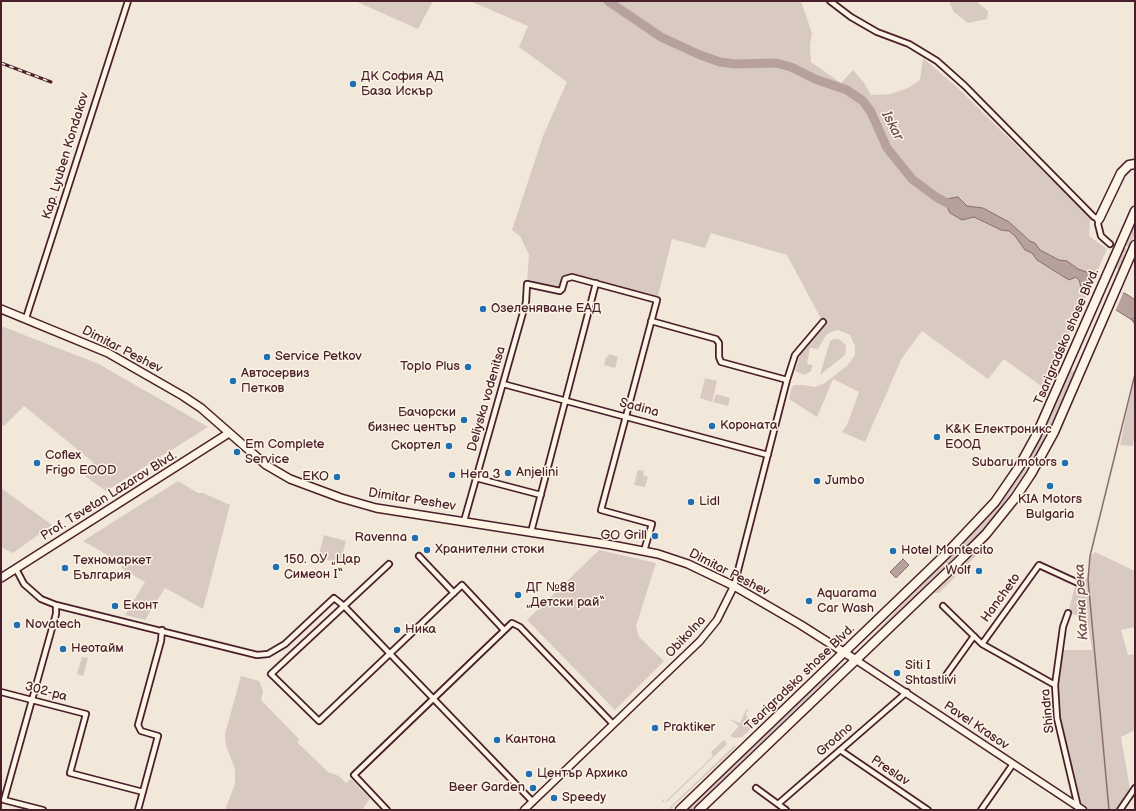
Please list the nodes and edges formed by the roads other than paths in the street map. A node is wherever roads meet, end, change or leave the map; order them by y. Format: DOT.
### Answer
graph roads {
  1 [pos="128,1"];
  2 [pos="830,1"];
  3 [pos="1135,164"];
  4 [pos="1135,211"];
  5 [pos="1099,219"];
  6 [pos="1110,244"];
  7 [pos="1134,248"];
  8 [pos="596,283"];
  9 [pos="1,308"];
  10 [pos="26,318"];
  11 [pos="652,321"];
  12 [pos="823,322"];
  13 [pos="787,380"];
  14 [pos="503,384"];
  15 [pos="565,400"];
  16 [pos="626,416"];
  17 [pos="229,433"];
  18 [pos="768,455"];
  19 [pos="476,478"];
  20 [pos="541,495"];
  21 [pos="464,521"];
  22 [pos="531,532"];
  23 [pos="644,551"];
  24 [pos="419,556"];
  25 [pos="389,564"];
  26 [pos="16,569"];
  27 [pos="1,578"];
  28 [pos="1076,582"];
  29 [pos="734,586"];
  30 [pos="454,593"];
  31 [pos="56,605"];
  32 [pos="344,606"];
  33 [pos="943,606"];
  34 [pos="1068,613"];
  35 [pos="162,630"];
  36 [pos="504,630"];
  37 [pos="974,636"];
  38 [pos="982,644"];
  39 [pos="844,652"];
  40 [pos="390,654"];
  41 [pos="856,660"];
  42 [pos="944,678"];
  43 [pos="1055,685"];
  44 [pos="1,692"];
  45 [pos="907,692"];
  46 [pos="433,699"];
  47 [pos="32,700"];
  48 [pos="613,724"];
  49 [pos="840,750"];
  50 [pos="1013,764"];
  51 [pos="756,788"];
  52 [pos="1135,788"];
  53 [pos="143,792"];
  54 [pos="533,802"];
  55 [pos="778,804"];
  56 [pos="1080,808"];
  57 [pos="43,810"];
  58 [pos="138,810"];
  59 [pos="387,810"];
  60 [pos="524,810"];
  61 [pos="680,810"];
  62 [pos="699,810"];
  63 [pos="786,810"];
  64 [pos="928,810"];
  65 [pos="981,810"];
  66 [pos="1120,810"];
  1 -- 10 [label="street, Kap. Lyuben Kondakov"];
  2 -- 5 [label="street"];
  3 -- 5 [label="highway"];
  4 -- 39 [label="highway, Tsarigradsko shose Blvd."];
  5 -- 6 [label="street"];
  7 -- 41 [label="highway, Tsarigradsko shose Blvd."];
  8 -- 11 [label="street"];
  8 -- 14 [label="street, Deliyska vodenitsa"];
  8 -- 15 [label="street"];
  9 -- 10 [label="main road, Dimitar Peshev"];
  10 -- 17 [label="main road, Dimitar Peshev"];
  11 -- 13 [label="street"];
  11 -- 16 [label="street"];
  12 -- 13 [label="street, Obikolna"];
  13 -- 18 [label="street, Obikolna"];
  14 -- 15 [label="street, Sadina"];
  14 -- 19 [label="street, Deliyska vodenitsa"];
  15 -- 16 [label="street, Sadina"];
  15 -- 20 [label="street"];
  16 -- 18 [label="street, Sadina"];
  16 -- 23 [label="street"];
  17 -- 21 [label="main road, Dimitar Peshev"];
  17 -- 26 [label="main road, Prof. Tsvetan Lazarov Blvd."];
  18 -- 29 [label="street, Obikolna"];
  19 -- 20 [label="street"];
  19 -- 21 [label="street, Deliyska vodenitsa"];
  20 -- 22 [label="street"];
  21 -- 22 [label="main road, Dimitar Peshev"];
  22 -- 23 [label="main road, Dimitar Peshev"];
  23 -- 29 [label="main road, Dimitar Peshev"];
  24 -- 30 [label="street"];
  25 -- 32 [label="street"];
  26 -- 27 [label="main road, Prof. Tsvetan Lazarov Blvd."];
  26 -- 31 [label="street"];
  28 -- 38 [label="street, Hancheto"];
  29 -- 39 [label="main road, Dimitar Peshev"];
  29 -- 48 [label="street, Obikolna"];
  30 -- 36 [label="street"];
  30 -- 40 [label="street"];
  31 -- 35 [label="street"];
  31 -- 47 [label="street"];
  32 -- 35 [label="street"];
  32 -- 40 [label="street"];
  32 -- 40 [label="street"];
  33 -- 37 [label="street"];
  34 -- 43 [label="street, Shindra"];
  35 -- 53 [label="street"];
  36 -- 46 [label="street"];
  36 -- 48 [label="street"];
  37 -- 38 [label="street"];
  37 -- 42 [label="street, Hancheto"];
  38 -- 43 [label="street"];
  39 -- 41 [label="main road, Dimitar Peshev"];
  39 -- 61 [label="highway, Tsarigradsko shose Blvd."];
  40 -- 46 [label="street"];
  41 -- 45 [label="street, Pavel Krasov"];
  41 -- 62 [label="highway, Tsarigradsko shose Blvd."];
  43 -- 56 [label="street, Shindra"];
  44 -- 47 [label="street, 302-ра"];
  45 -- 49 [label="street, Grodno"];
  45 -- 50 [label="street, Pavel Krasov"];
  46 -- 54 [label="street"];
  46 -- 59 [label="street"];
  47 -- 53 [label="street, 302-ра"];
  47 -- 57 [label="street"];
  48 -- 54 [label="street, Obikolna"];
  49 -- 55 [label="street, Grodno"];
  49 -- 64 [label="street, Preslav"];
  50 -- 56 [label="street, Pavel Krasov"];
  50 -- 65 [label="street"];
  51 -- 55 [label="street"];
  52 -- 66 [label="street"];
  53 -- 58 [label="street"];
  54 -- 60 [label="street, Obikolna"];
  55 -- 63 [label="street"];
}
